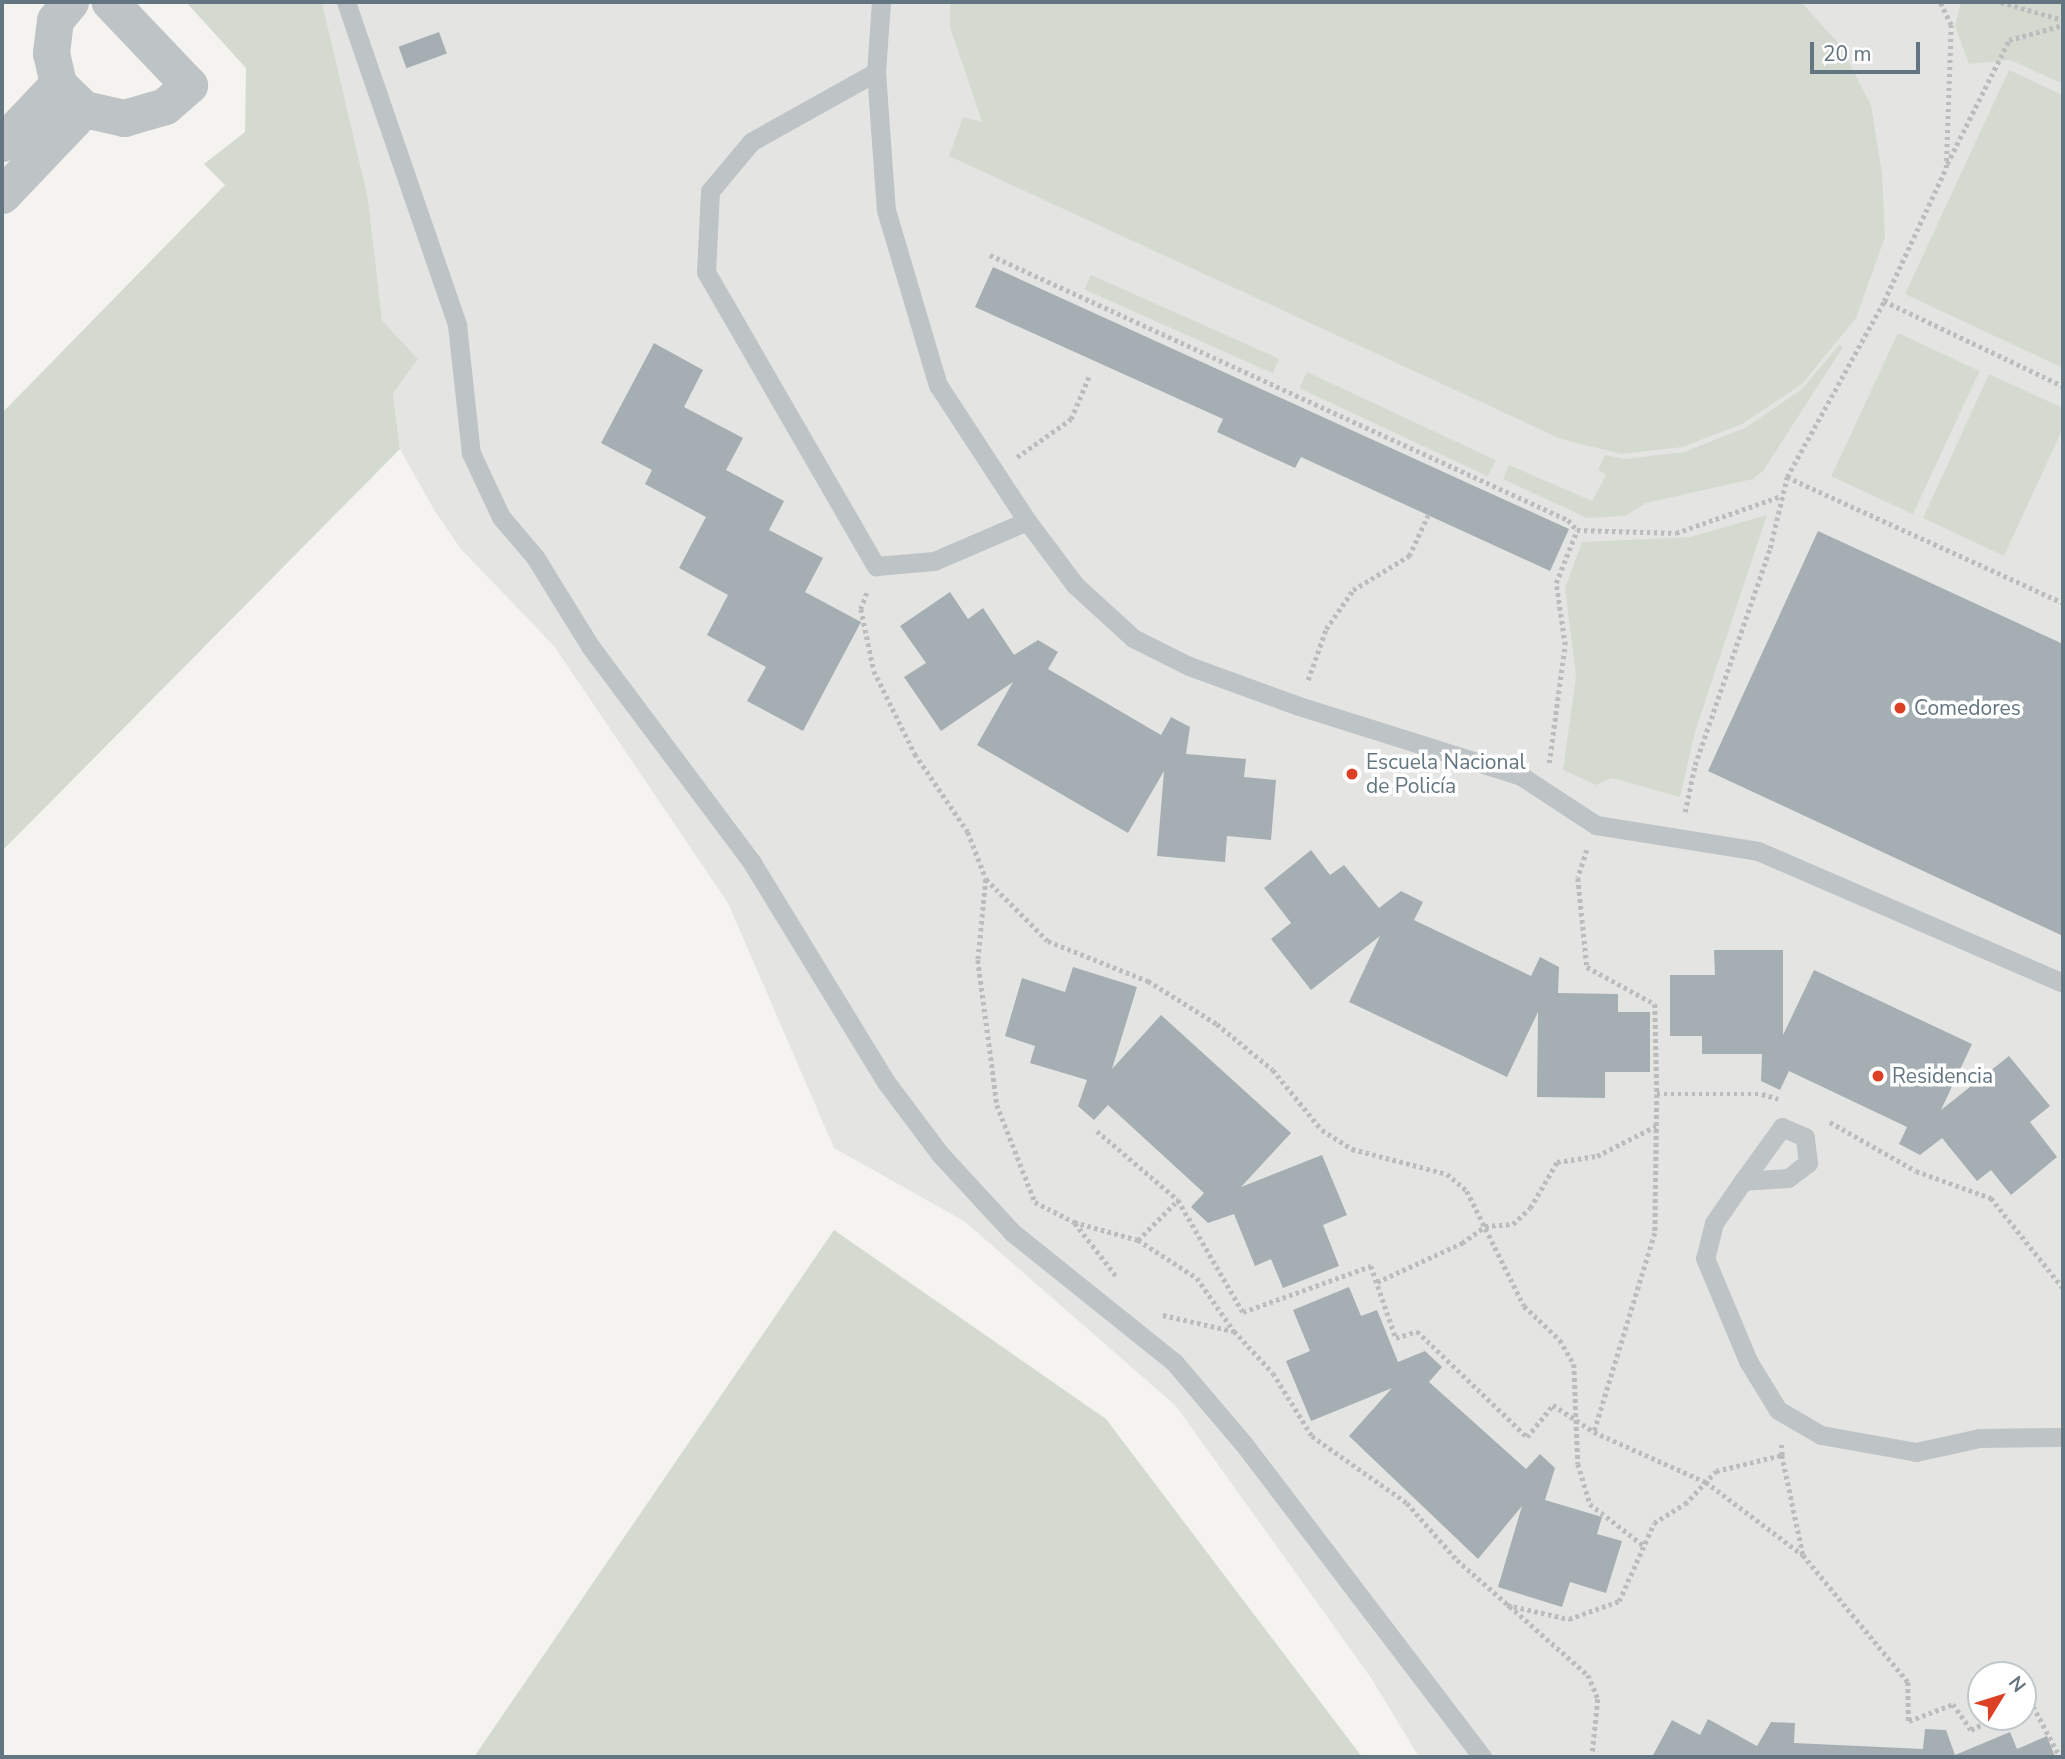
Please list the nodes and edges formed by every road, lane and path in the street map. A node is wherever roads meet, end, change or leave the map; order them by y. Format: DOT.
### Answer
graph roads {
  1 [pos="70,2"];
  2 [pos="110,2"];
  3 [pos="346,2"];
  4 [pos="881,2"];
  5 [pos="1940,2"];
  6 [pos="2001,2"];
  7 [pos="2063,23"];
  8 [pos="876,72"];
  9 [pos="58,84"];
  10 [pos="84,109"];
  11 [pos="2,143"];
  12 [pos="1945,168"];
  13 [pos="2,195"];
  14 [pos="990,256"];
  15 [pos="1884,301"];
  16 [pos="1090,374"];
  17 [pos="2063,386"];
  18 [pos="995,472"];
  19 [pos="1787,477"];
  20 [pos="1782,496"];
  21 [pos="1428,515"];
  22 [pos="1027,521"];
  23 [pos="1577,530"];
  24 [pos="876,566"];
  25 [pos="2063,603"];
  26 [pos="1299,706"];
  27 [pos="1547,777"];
  28 [pos="1596,825"];
  29 [pos="1678,841"];
  30 [pos="1578,878"];
  31 [pos="986,879"];
  32 [pos="2063,983"];
  33 [pos="1657,1094"];
  34 [pos="1788,1101"];
  35 [pos="1824,1118"];
  36 [pos="1656,1126"];
  37 [pos="1097,1130"];
  38 [pos="1743,1181"];
  39 [pos="1178,1200"];
  40 [pos="1074,1222"];
  41 [pos="1485,1226"];
  42 [pos="1138,1240"];
  43 [pos="1377,1282"];
  44 [pos="1122,1283"];
  45 [pos="2063,1289"];
  46 [pos="1152,1312"];
  47 [pos="1234,1331"];
  48 [pos="1778,1410"];
  49 [pos="1578,1421"];
  50 [pos="1594,1432"];
  51 [pos="2063,1437"];
  52 [pos="1782,1455"];
  53 [pos="1643,1545"];
  54 [pos="1803,1555"];
  55 [pos="1507,1605"];
  56 [pos="2037,1713"];
  57 [pos="1482,1757"];
  58 [pos="1592,1757"];
  59 [pos="2060,1757"];
  1 -- 9 [label="street"];
  2 -- 10 [label="street"];
  3 -- 57 [label="lane"];
  4 -- 8 [label="lane"];
  5 -- 12 [label="path"];
  6 -- 7 [label="path"];
  7 -- 12 [label="path"];
  8 -- 18 [label="lane"];
  8 -- 24 [label="lane"];
  9 -- 10 [label="street"];
  9 -- 11 [label="street"];
  10 -- 13 [label="street"];
  12 -- 15 [label="path"];
  14 -- 23 [label="path"];
  15 -- 17 [label="path"];
  15 -- 19 [label="path"];
  16 -- 18 [label="path"];
  18 -- 22 [label="lane"];
  19 -- 20 [label="path"];
  19 -- 25 [label="path"];
  20 -- 23 [label="path"];
  20 -- 29 [label="path"];
  21 -- 26 [label="path"];
  22 -- 24 [label="lane"];
  22 -- 26 [label="lane"];
  23 -- 27 [label="path"];
  24 -- 31 [label="path"];
  26 -- 28 [label="lane"];
  28 -- 29 [label="lane"];
  28 -- 30 [label="path"];
  29 -- 32 [label="lane"];
  31 -- 40 [label="path"];
  31 -- 41 [label="path"];
  33 -- 34 [label="path"];
  35 -- 45 [label="path"];
  36 -- 41 [label="path"];
  37 -- 39 [label="path"];
  38 -- 48 [label="lane"];
  39 -- 42 [label="path"];
  39 -- 43 [label="path"];
  40 -- 42 [label="path"];
  40 -- 44 [label="path"];
  41 -- 43 [label="path"];
  41 -- 49 [label="path"];
  42 -- 47 [label="path"];
  43 -- 49 [label="path"];
  46 -- 47 [label="path"];
  47 -- 55 [label="path"];
  48 -- 51 [label="lane"];
  48 -- 52 [label="path"];
  49 -- 50 [label="path"];
  49 -- 53 [label="path"];
  52 -- 53 [label="path"];
  52 -- 54 [label="path"];
  53 -- 55 [label="path"];
  55 -- 58 [label="path"];
  56 -- 59 [label="path"];
}
